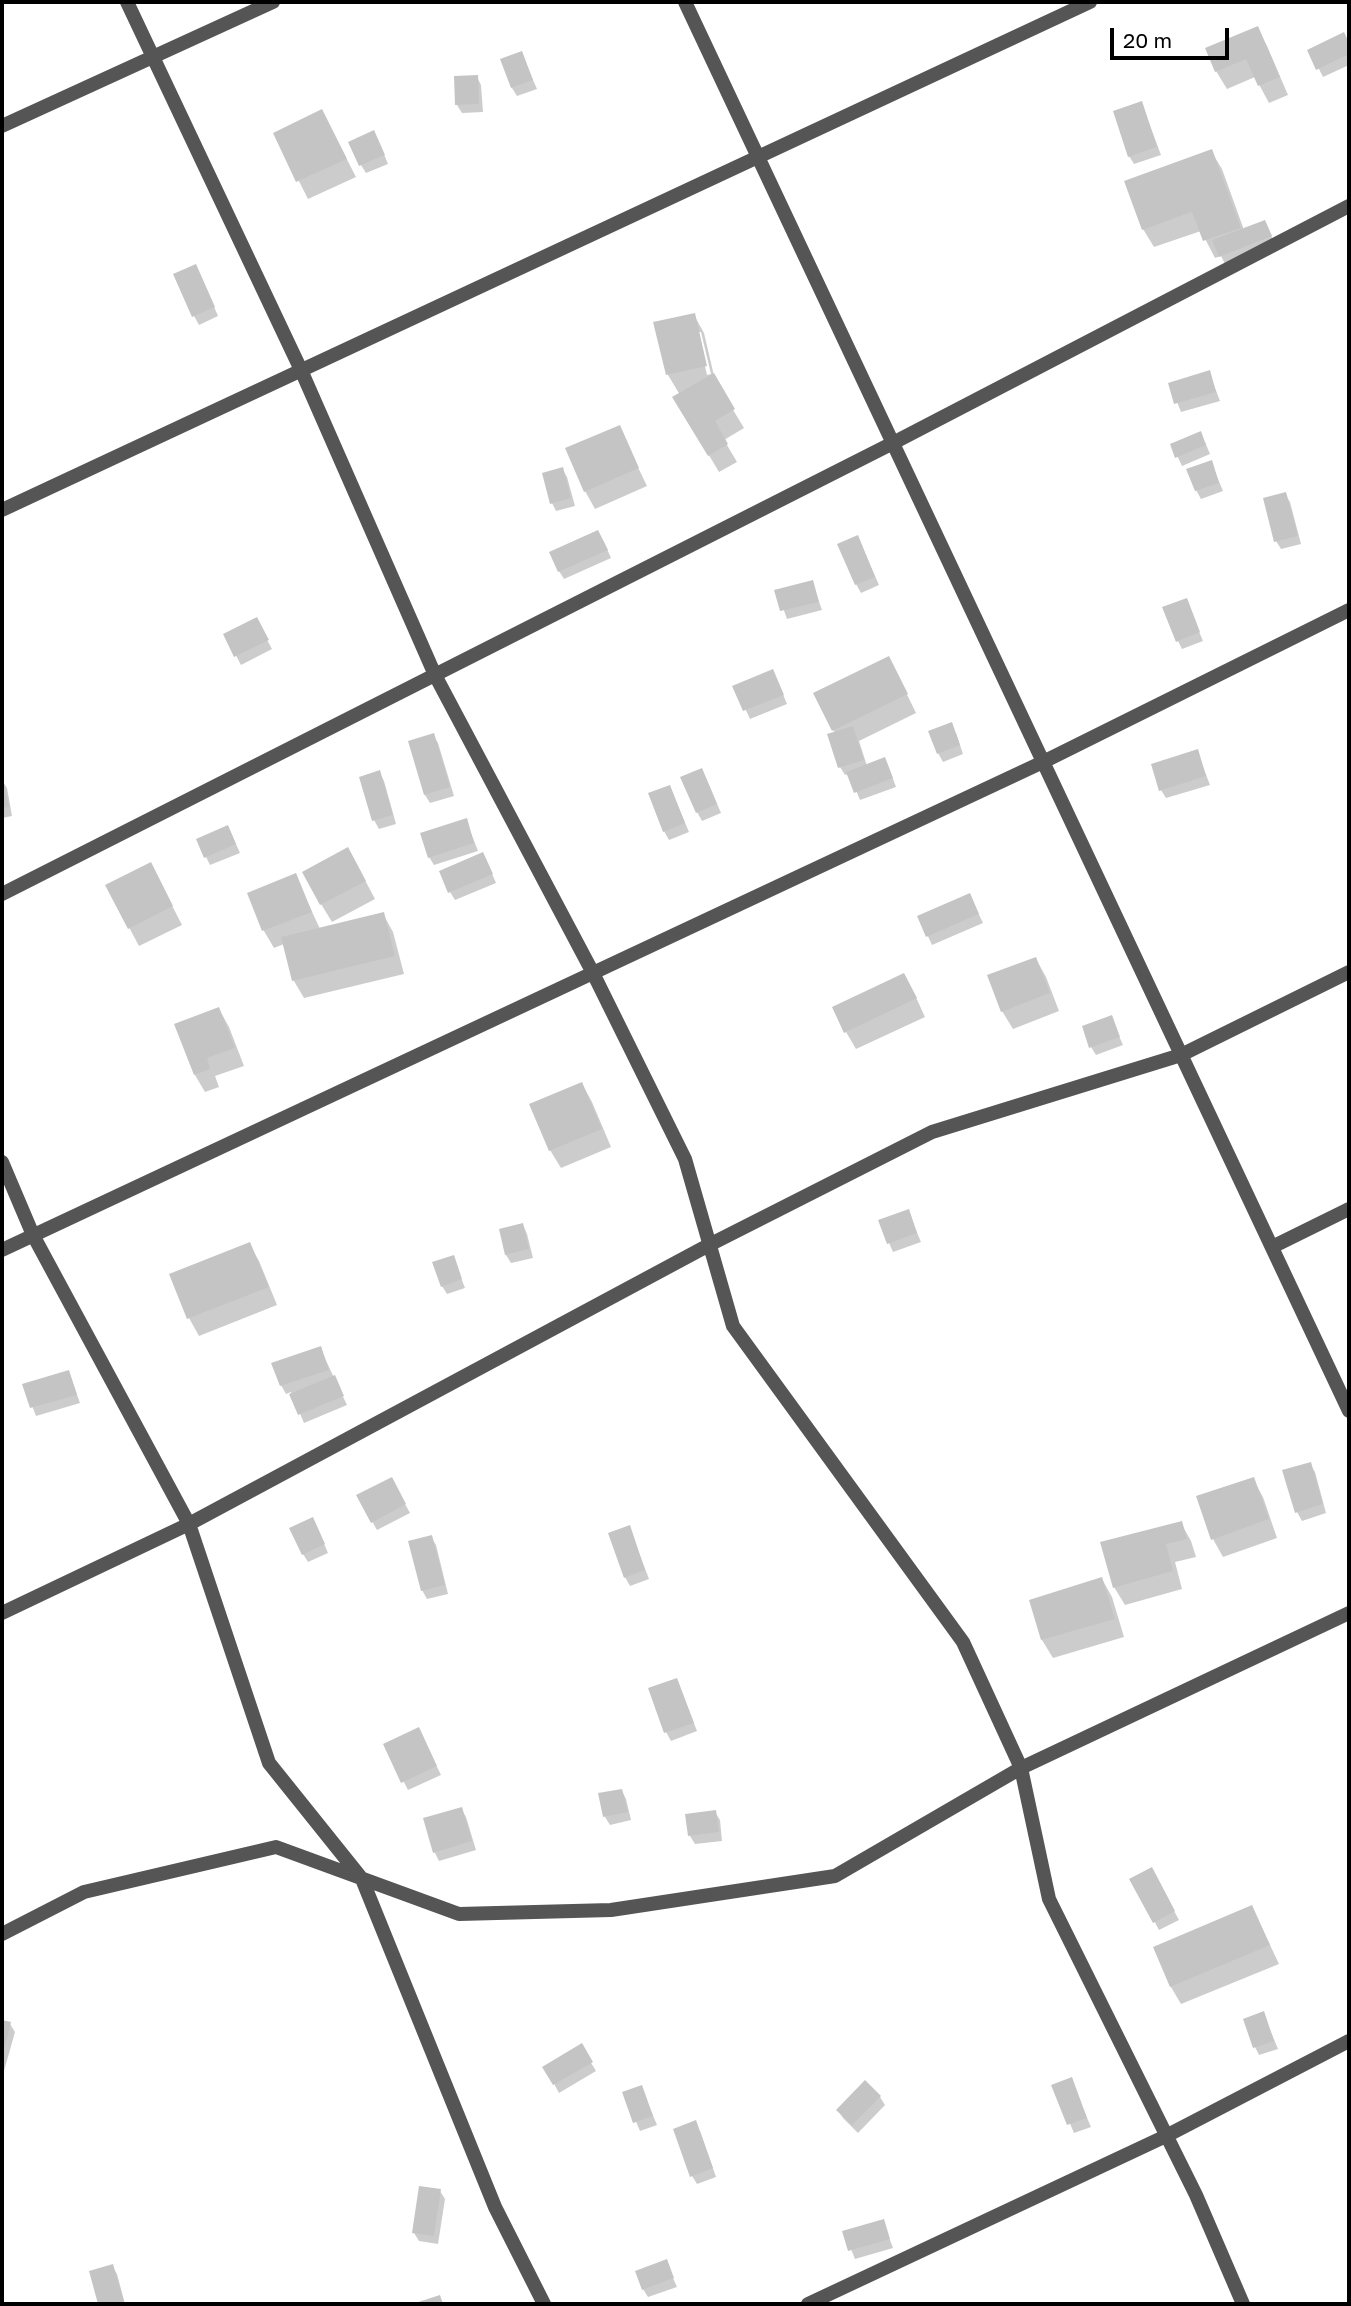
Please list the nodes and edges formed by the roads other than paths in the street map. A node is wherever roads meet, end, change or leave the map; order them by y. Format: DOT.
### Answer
graph roads {
  1 [pos="127,2"];
  2 [pos="273,2"];
  3 [pos="685,2"];
  4 [pos="1090,2"];
  5 [pos="153,57"];
  6 [pos="2,126"];
  7 [pos="758,155"];
  8 [pos="1349,206"];
  9 [pos="301,370"];
  10 [pos="893,443"];
  11 [pos="2,510"];
  12 [pos="1349,610"];
  13 [pos="435,675"];
  14 [pos="1044,762"];
  15 [pos="2,894"];
  16 [pos="1349,972"];
  17 [pos="593,973"];
  18 [pos="1181,1055"];
  19 [pos="2,1161"];
  20 [pos="1349,1209"];
  21 [pos="33,1235"];
  22 [pos="709,1245"];
  23 [pos="1272,1247"];
  24 [pos="2,1250"];
  25 [pos="1349,1411"];
  26 [pos="189,1524"];
  27 [pos="2,1613"];
  28 [pos="1349,1613"];
  29 [pos="1021,1768"];
  30 [pos="362,1879"];
  31 [pos="2,1934"];
  32 [pos="1349,2041"];
  33 [pos="1166,2136"];
  34 [pos="544,2304"];
  35 [pos="808,2304"];
  36 [pos="1243,2304"];
  1 -- 5 [label="street"];
  2 -- 5 [label="street"];
  3 -- 7 [label="street"];
  4 -- 7 [label="street"];
  5 -- 6 [label="street"];
  5 -- 9 [label="street"];
  7 -- 9 [label="street"];
  7 -- 10 [label="street"];
  8 -- 10 [label="street"];
  9 -- 11 [label="street"];
  9 -- 13 [label="street"];
  10 -- 13 [label="street"];
  10 -- 14 [label="street"];
  12 -- 14 [label="street"];
  13 -- 15 [label="street"];
  13 -- 17 [label="street"];
  14 -- 17 [label="street"];
  14 -- 18 [label="street"];
  16 -- 18 [label="street"];
  17 -- 21 [label="street"];
  17 -- 22 [label="street"];
  18 -- 22 [label="street"];
  18 -- 23 [label="street"];
  19 -- 21 [label="street"];
  20 -- 23 [label="street"];
  21 -- 24 [label="street"];
  21 -- 26 [label="street"];
  22 -- 26 [label="street"];
  22 -- 29 [label="street"];
  23 -- 25 [label="street"];
  26 -- 27 [label="street"];
  26 -- 30 [label="street"];
  28 -- 29 [label="street"];
  29 -- 30 [label="street"];
  29 -- 33 [label="street"];
  30 -- 31 [label="street"];
  30 -- 34 [label="street"];
  32 -- 33 [label="street"];
  33 -- 35 [label="street"];
  33 -- 36 [label="street"];
}
